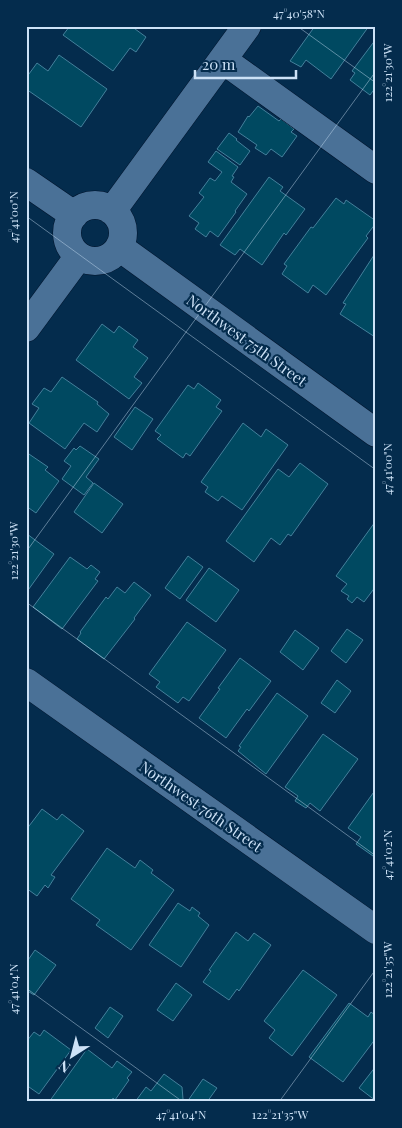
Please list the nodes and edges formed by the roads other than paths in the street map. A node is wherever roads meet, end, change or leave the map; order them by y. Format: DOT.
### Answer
graph roads {
  1 [pos="247,26"];
  2 [pos="223,60"];
  3 [pos="376,170"];
  4 [pos="26,182"];
  5 [pos="112,211"];
  6 [pos="74,215"];
  7 [pos="119,247"];
  8 [pos="79,256"];
  9 [pos="26,328"];
  10 [pos="376,433"];
  11 [pos="26,682"];
  12 [pos="376,930"];
  1 -- 2 [label="street"];
  2 -- 3 [label="street"];
  2 -- 5 [label="street"];
  4 -- 6 [label="street"];
  5 -- 6 [label="street"];
  5 -- 7 [label="street"];
  6 -- 8 [label="street"];
  7 -- 8 [label="street"];
  7 -- 10 [label="street, Northwest 75th Street"];
  8 -- 9 [label="street"];
  11 -- 12 [label="street, Northwest 76th Street"];
}
